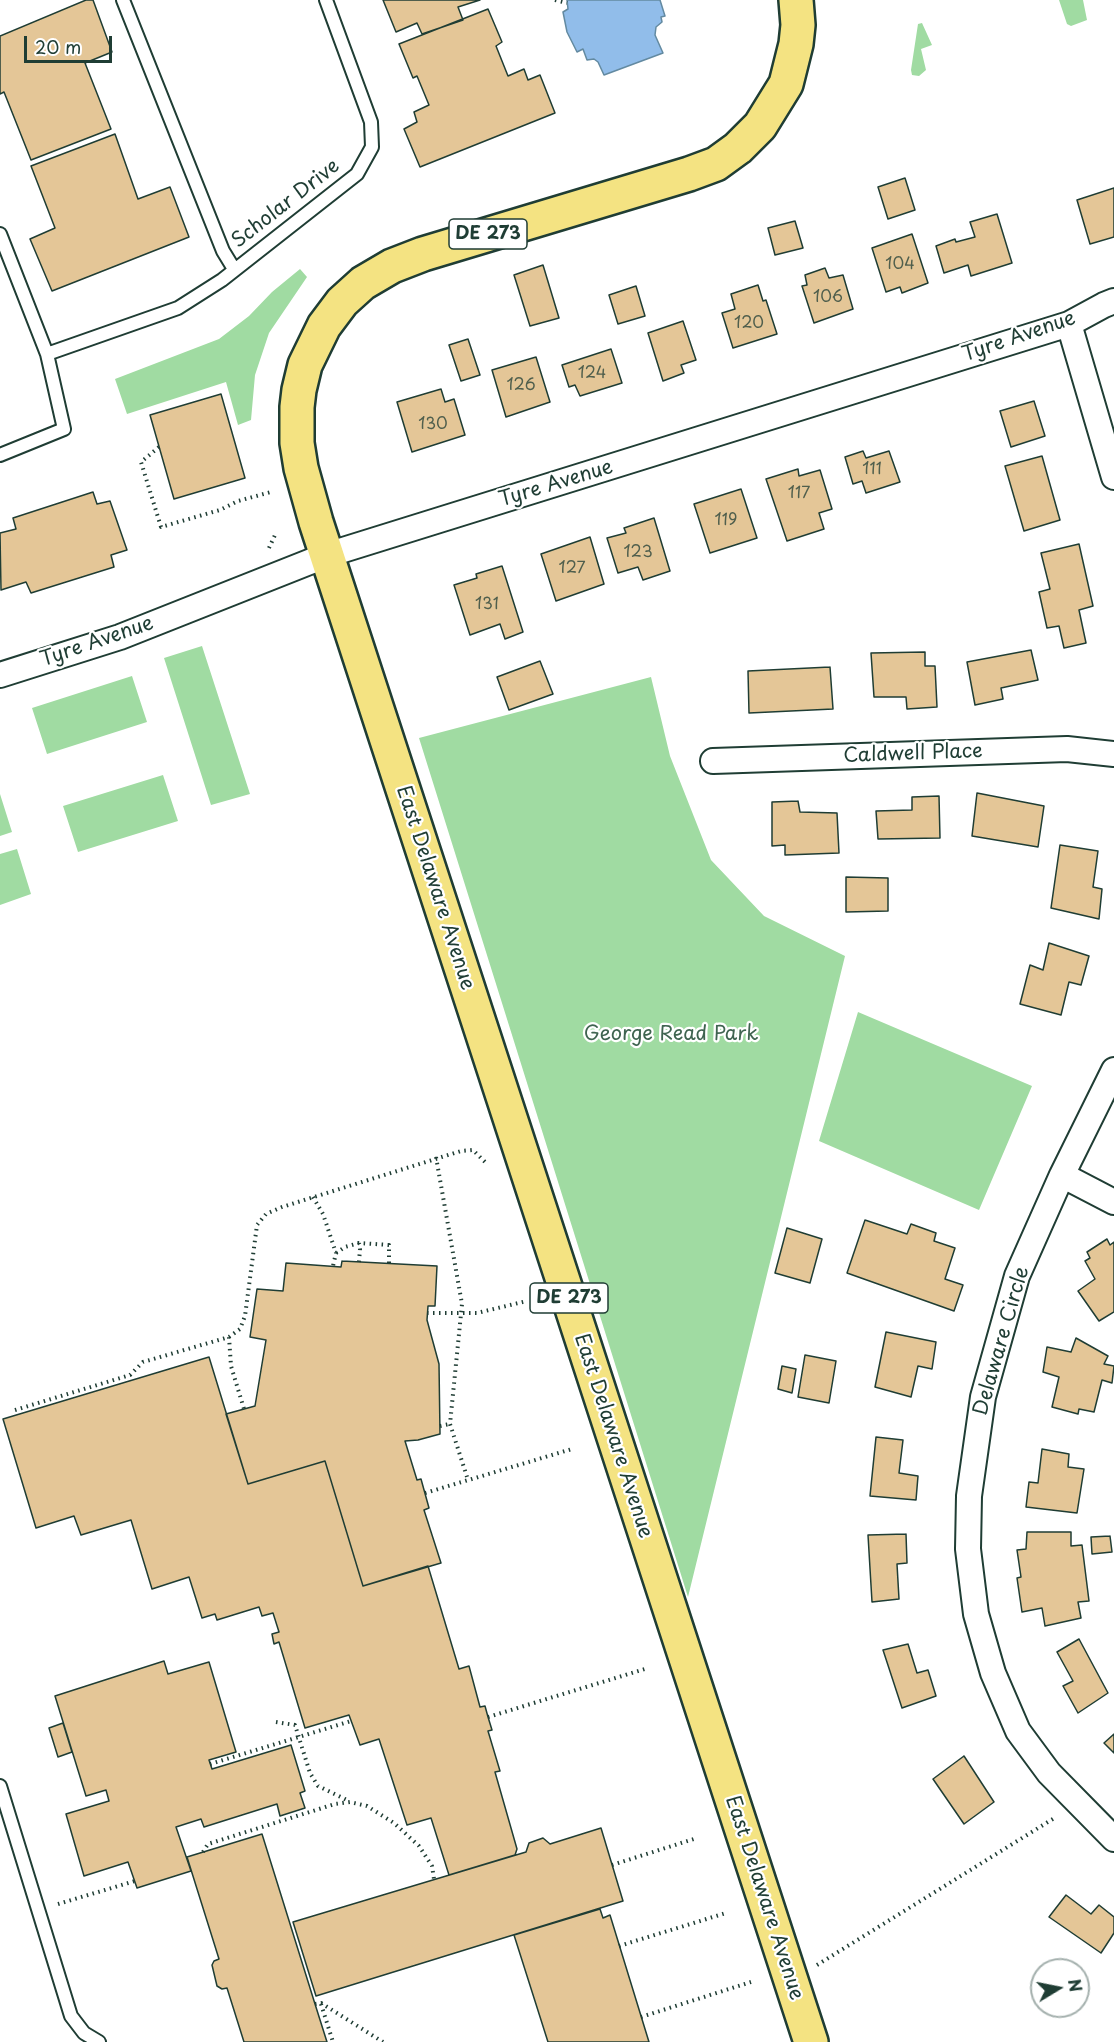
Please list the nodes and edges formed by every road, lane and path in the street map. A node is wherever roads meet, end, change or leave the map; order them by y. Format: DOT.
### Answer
graph roads {
  1 [pos="123,0"];
  2 [pos="326,0"];
  3 [pos="555,0"];
  4 [pos="796,0"];
  5 [pos="567,3"];
  6 [pos="0,234"];
  7 [pos="234,269"];
  8 [pos="1114,302"];
  9 [pos="1068,324"];
  10 [pos="47,354"];
  11 [pos="159,447"];
  12 [pos="0,455"];
  13 [pos="1114,477"];
  14 [pos="271,492"];
  15 [pos="327,555"];
  16 [pos="0,675"];
  17 [pos="1114,754"];
  18 [pos="713,761"];
  19 [pos="1114,1070"];
  20 [pos="436,1157"];
  21 [pos="486,1163"];
  22 [pos="1062,1175"];
  23 [pos="313,1197"];
  24 [pos="1114,1202"];
  25 [pos="359,1243"];
  26 [pos="336,1253"];
  27 [pos="359,1262"];
  28 [pos="389,1263"];
  29 [pos="333,1266"];
  30 [pos="527,1301"];
  31 [pos="427,1312"];
  32 [pos="462,1313"];
  33 [pos="229,1337"];
  34 [pos="244,1409"];
  35 [pos="15,1410"];
  36 [pos="450,1424"];
  37 [pos="440,1426"];
  38 [pos="572,1449"];
  39 [pos="468,1480"];
  40 [pos="425,1493"];
  41 [pos="645,1670"];
  42 [pos="488,1717"];
  43 [pos="351,1721"];
  44 [pos="276,1722"];
  45 [pos="299,1737"];
  46 [pos="210,1764"];
  47 [pos="0,1786"];
  48 [pos="1074,1800"];
  49 [pos="350,1802"];
  50 [pos="697,1839"];
  51 [pos="1114,1839"];
  52 [pos="203,1852"];
  53 [pos="612,1865"];
  54 [pos="434,1880"];
  55 [pos="135,1881"];
  56 [pos="39,1910"];
  57 [pos="726,1913"];
  58 [pos="619,1946"];
  59 [pos="809,1970"];
  60 [pos="751,1982"];
  61 [pos="321,2003"];
  62 [pos="315,2004"];
  63 [pos="641,2017"];
  64 [pos="99,2042"];
  65 [pos="333,2042"];
  66 [pos="383,2042"];
  67 [pos="811,2042"];
  1 -- 7 [label="lane, Scholar Drive"];
  2 -- 7 [label="lane, Scholar Drive"];
  3 -- 5 [label="path"];
  4 -- 15 [label="main road, East Delaware Avenue / DE 273"];
  6 -- 10 [label="lane"];
  7 -- 10 [label="lane, Scholar Drive"];
  8 -- 9 [label="street, Tyre Avenue"];
  9 -- 13 [label="street"];
  9 -- 15 [label="street, Tyre Avenue"];
  10 -- 12 [label="lane"];
  11 -- 14 [label="path"];
  15 -- 16 [label="street, Tyre Avenue"];
  15 -- 67 [label="main road, East Delaware Avenue / DE 273"];
  17 -- 18 [label="street, Caldwell Place"];
  19 -- 22 [label="street, Delaware Circle"];
  20 -- 21 [label="path"];
  20 -- 23 [label="path"];
  20 -- 32 [label="path"];
  22 -- 24 [label="street"];
  22 -- 48 [label="street, Delaware Circle"];
  23 -- 26 [label="path"];
  23 -- 33 [label="path"];
  25 -- 26 [label="path"];
  25 -- 27 [label="path"];
  25 -- 28 [label="path"];
  26 -- 29 [label="path"];
  30 -- 32 [label="path"];
  31 -- 32 [label="path"];
  32 -- 36 [label="path"];
  33 -- 34 [label="path"];
  33 -- 35 [label="path"];
  36 -- 37 [label="path"];
  36 -- 39 [label="path"];
  38 -- 39 [label="path"];
  39 -- 40 [label="path"];
  41 -- 42 [label="path"];
  43 -- 45 [label="path"];
  44 -- 45 [label="path"];
  45 -- 46 [label="path"];
  45 -- 49 [label="path"];
  47 -- 56 [label="lane"];
  48 -- 51 [label="street, Delaware Circle"];
  48 -- 59 [label="path"];
  49 -- 52 [label="path"];
  49 -- 54 [label="path"];
  50 -- 53 [label="path"];
  55 -- 56 [label="path"];
  56 -- 64 [label="lane"];
  57 -- 58 [label="path"];
  60 -- 63 [label="path"];
  61 -- 62 [label="path"];
  61 -- 65 [label="path"];
  61 -- 66 [label="path"];
}
